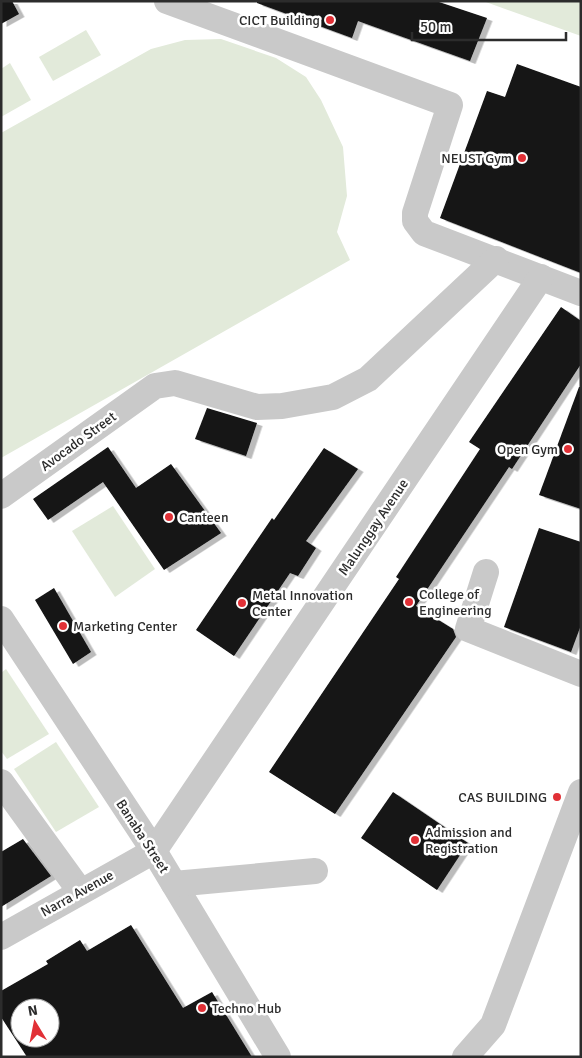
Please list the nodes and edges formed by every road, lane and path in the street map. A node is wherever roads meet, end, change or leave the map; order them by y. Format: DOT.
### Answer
graph roads {
  1 [pos="167,1"];
  2 [pos="496,259"];
  3 [pos="541,277"];
  4 [pos="581,293"];
  5 [pos="1,496"];
  6 [pos="486,572"];
  7 [pos="1,619"];
  8 [pos="581,674"];
  9 [pos="1,782"];
  10 [pos="581,792"];
  11 [pos="154,851"];
  12 [pos="315,872"];
  13 [pos="174,884"];
  14 [pos="80,891"];
  15 [pos="1,937"];
  16 [pos="278,1057"];
  17 [pos="465,1057"];
  1 -- 2 [label="lane"];
  2 -- 3 [label="lane"];
  2 -- 5 [label="lane, Avocado Street"];
  3 -- 4 [label="lane"];
  3 -- 11 [label="lane, Malunggay Avenue"];
  6 -- 8 [label="lane"];
  7 -- 11 [label="lane, Banaba Street"];
  9 -- 14 [label="lane"];
  10 -- 17 [label="lane"];
  11 -- 13 [label="lane, Banaba Street"];
  11 -- 14 [label="lane, Narra Avenue"];
  12 -- 13 [label="lane"];
  13 -- 16 [label="lane, Banaba Street"];
  14 -- 15 [label="lane, Narra Avenue"];
}
